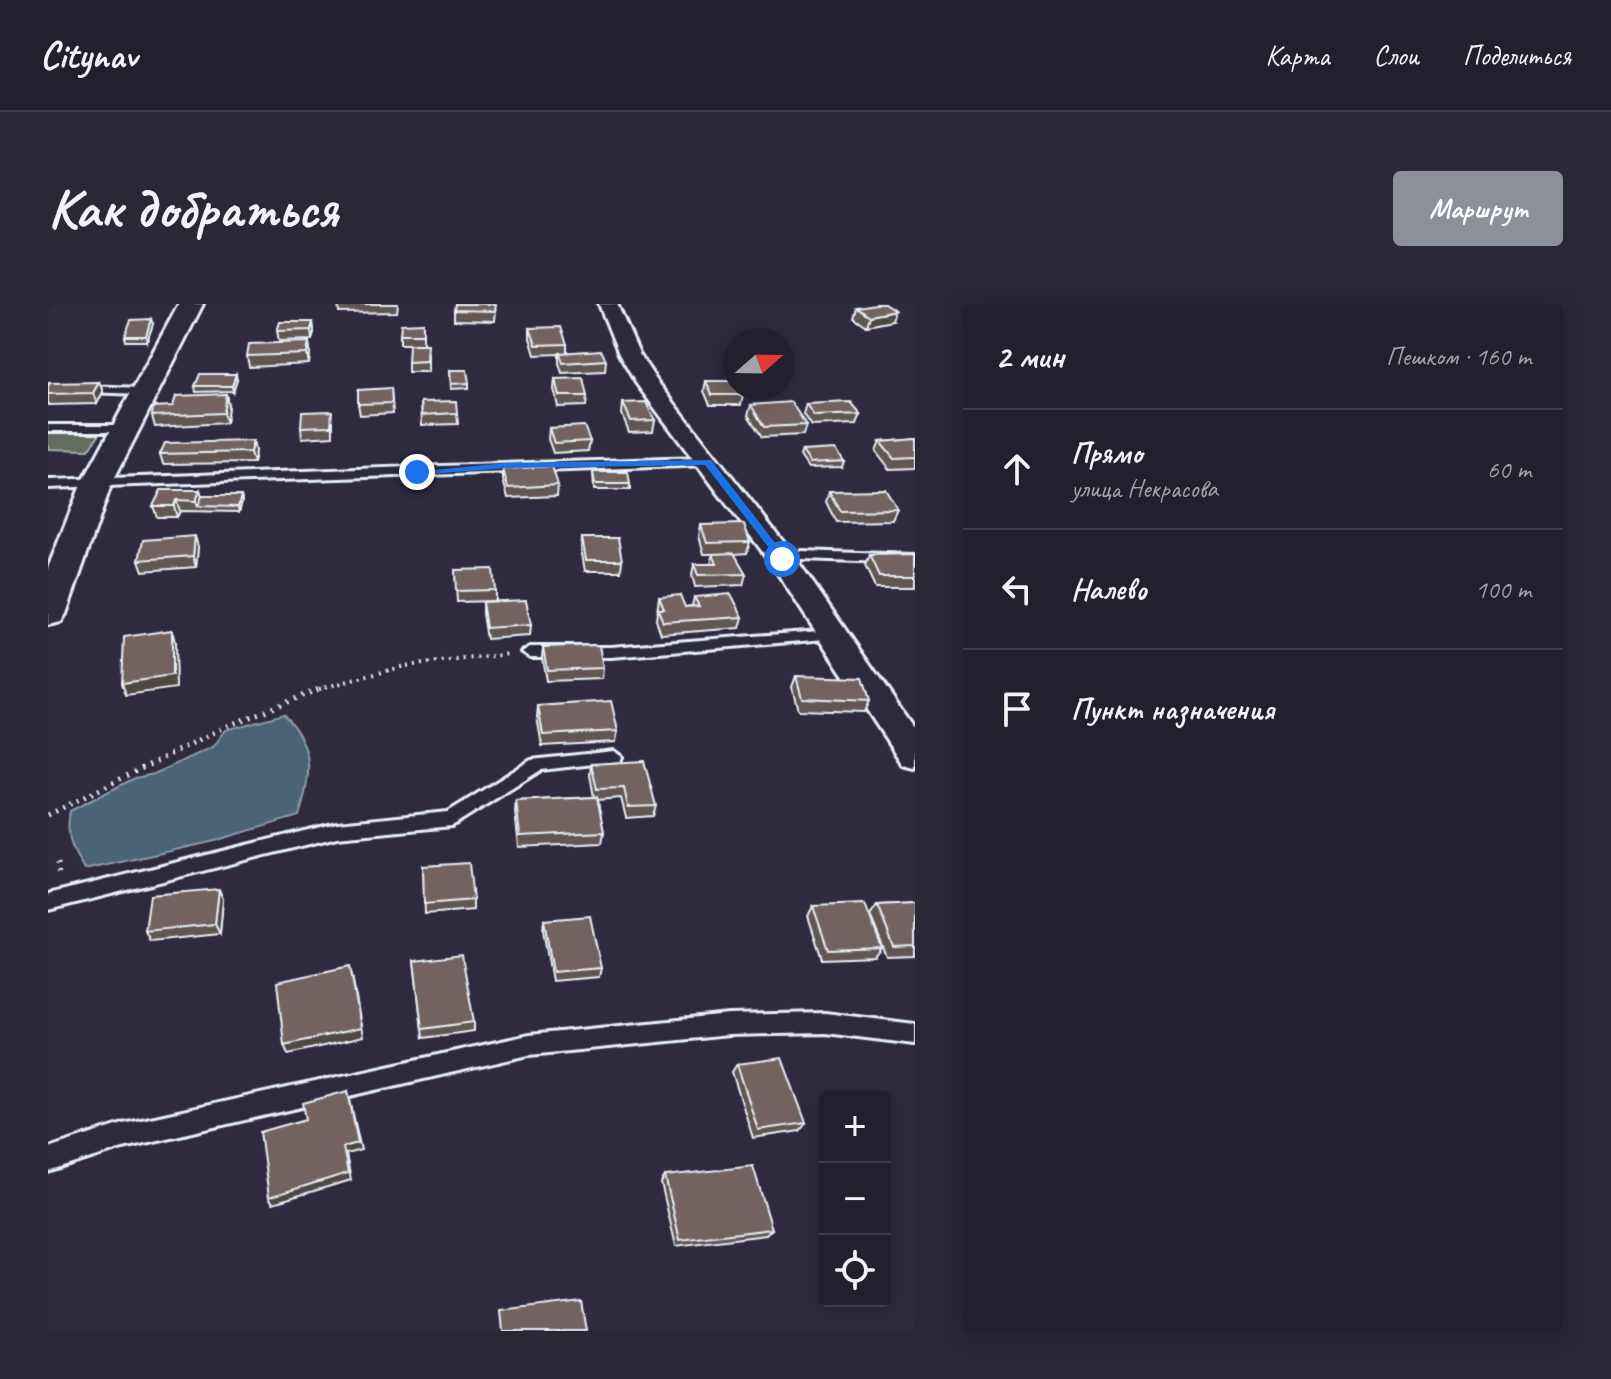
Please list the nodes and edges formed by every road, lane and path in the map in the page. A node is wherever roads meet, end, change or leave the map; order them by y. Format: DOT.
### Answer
graph roads {
  1 [pos="191,304"];
  2 [pos="608,304"];
  3 [pos="48,388"];
  4 [pos="146,391"];
  5 [pos="48,428"];
  6 [pos="125,428"];
  7 [pos="708,462"];
  8 [pos="48,484"];
  9 [pos="96,485"];
  10 [pos="782,559"];
  11 [pos="915,559"];
  12 [pos="56,565"];
  13 [pos="48,614"];
  14 [pos="833,635"];
  15 [pos="530,652"];
  16 [pos="915,756"];
  17 [pos="614,757"];
  18 [pos="48,815"];
  19 [pos="48,902"];
  20 [pos="915,1034"];
  21 [pos="48,1160"];
  1 -- 4 [label="street"];
  2 -- 7 [label="street"];
  3 -- 4 [label="lane"];
  4 -- 6 [label="street"];
  5 -- 6 [label="lane"];
  6 -- 9 [label="street"];
  7 -- 9 [label="lane"];
  7 -- 10 [label="street"];
  8 -- 9 [label="lane"];
  9 -- 12 [label="street"];
  10 -- 11 [label="lane"];
  10 -- 14 [label="street"];
  12 -- 13 [label="street"];
  14 -- 15 [label="lane"];
  14 -- 16 [label="street"];
  15 -- 18 [label="path"];
  17 -- 19 [label="lane"];
  20 -- 21 [label="lane"];
}
